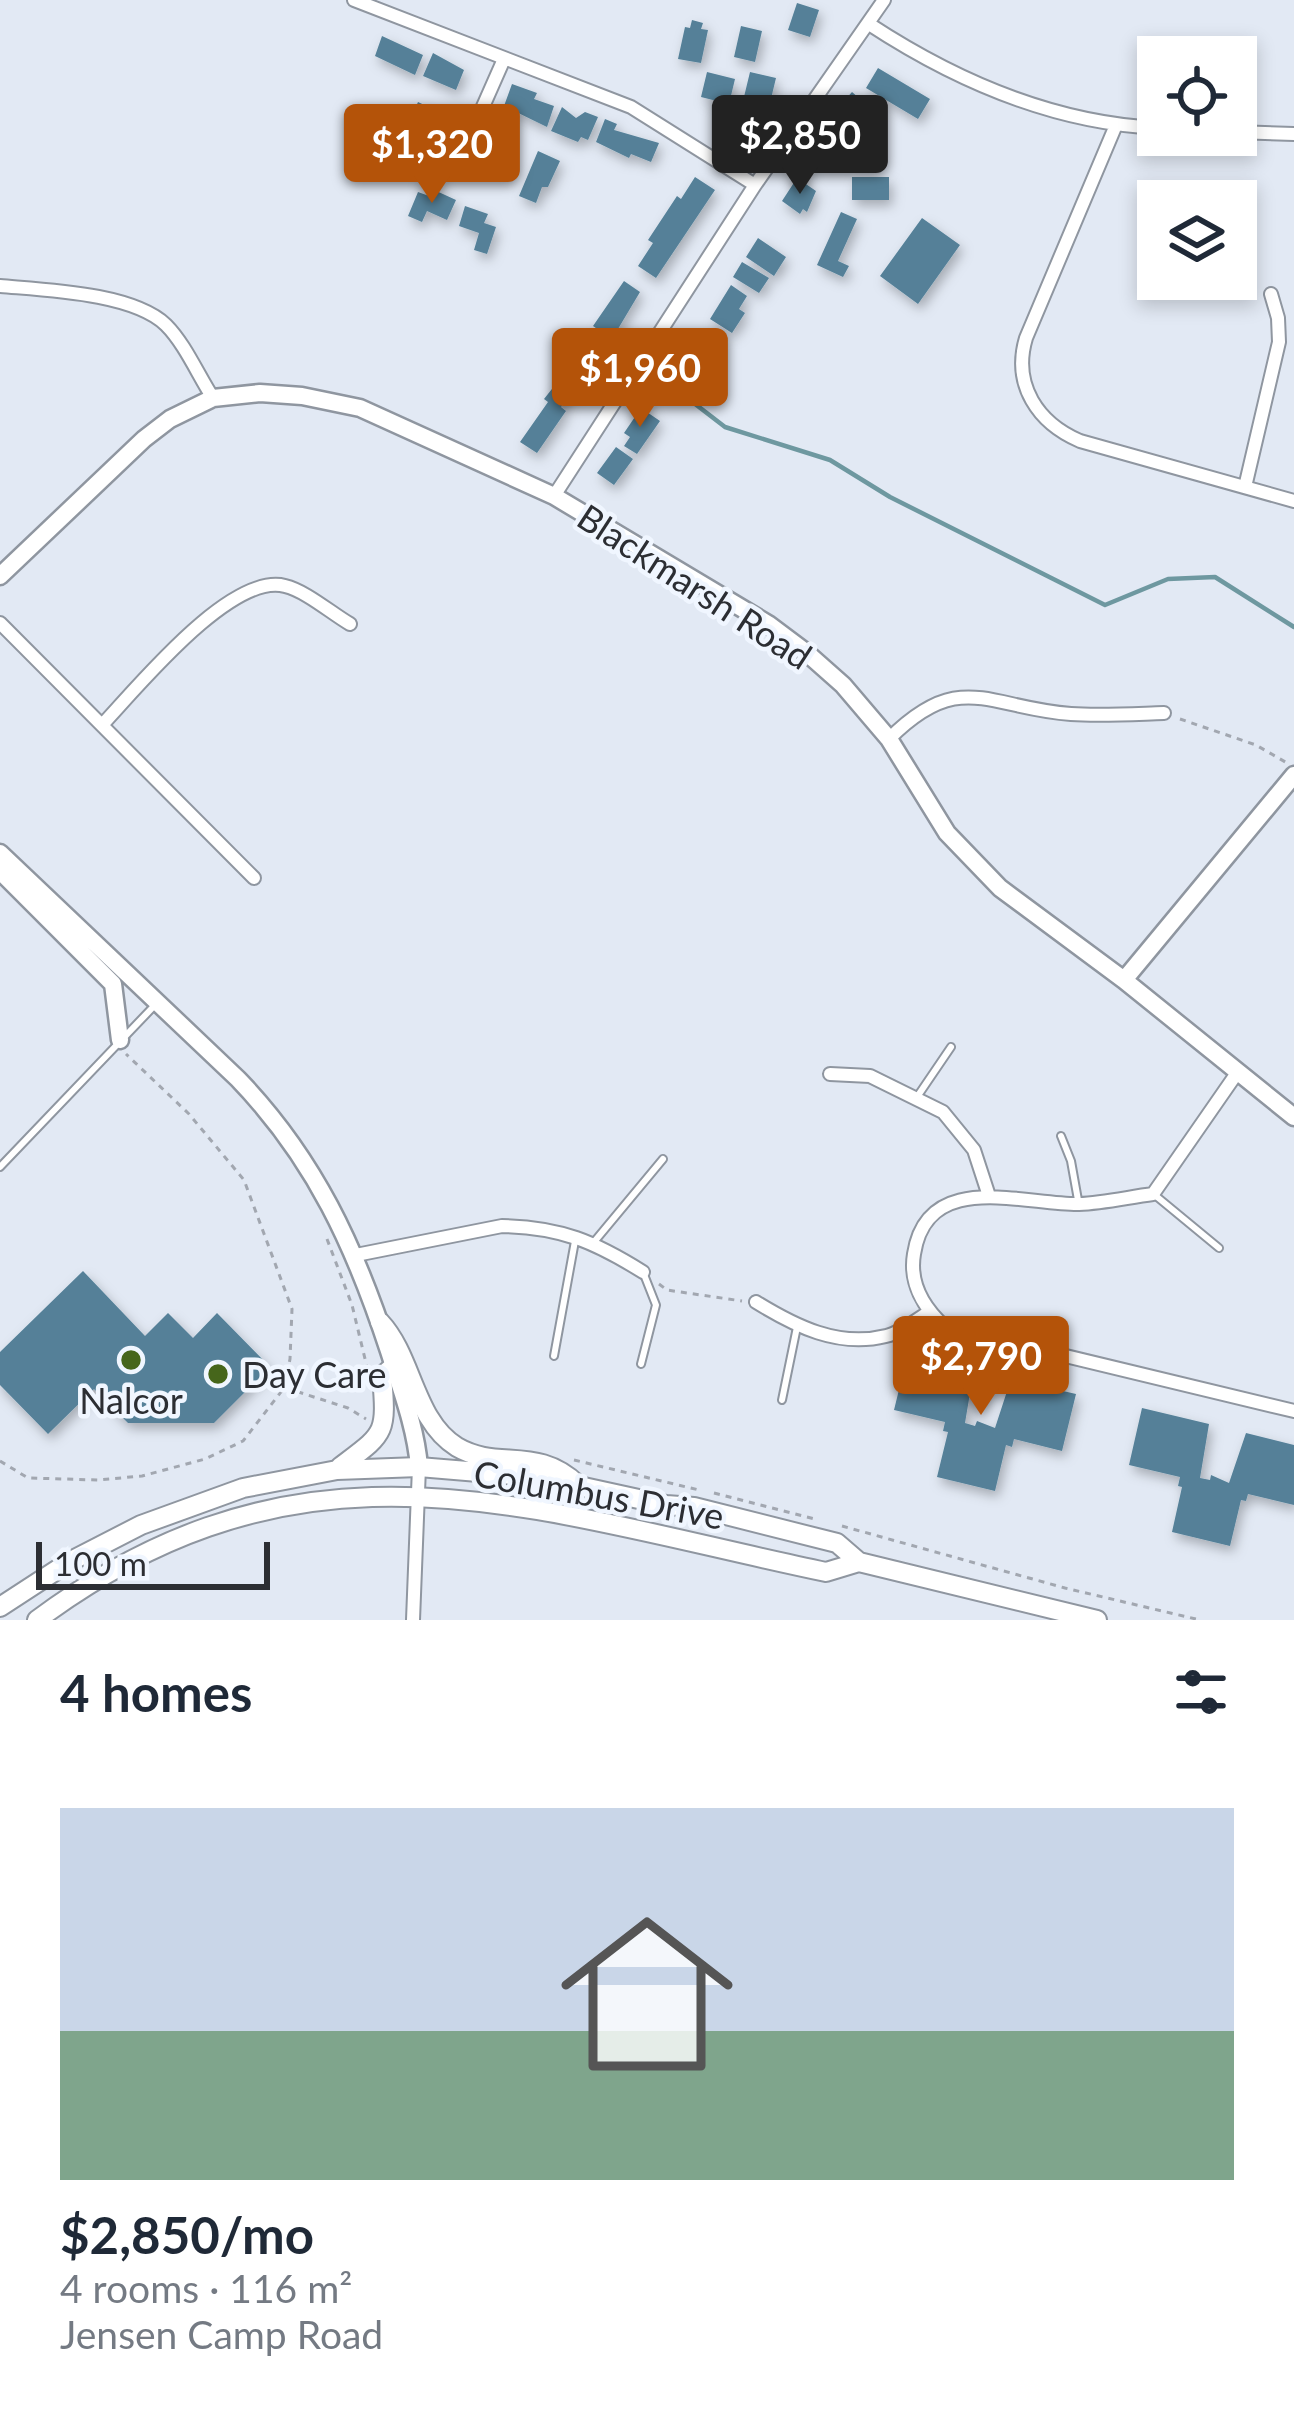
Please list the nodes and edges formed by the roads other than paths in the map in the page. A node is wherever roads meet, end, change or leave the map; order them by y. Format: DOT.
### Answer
graph roads {
  1 [pos="354,0"];
  2 [pos="884,0"];
  3 [pos="869,24"];
  4 [pos="504,59"];
  5 [pos="1116,125"];
  6 [pos="1137,126"];
  7 [pos="1257,133"];
  8 [pos="1294,134"];
  9 [pos="459,161"];
  10 [pos="755,185"];
  11 [pos="0,286"];
  12 [pos="1271,294"];
  13 [pos="213,398"];
  14 [pos="1245,487"];
  15 [pos="554,496"];
  16 [pos="1294,501"];
  17 [pos="0,576"];
  18 [pos="0,623"];
  19 [pos="350,624"];
  20 [pos="1164,713"];
  21 [pos="102,725"];
  22 [pos="890,739"];
  23 [pos="1294,771"];
  24 [pos="0,853"];
  25 [pos="0,872"];
  26 [pos="254,878"];
  27 [pos="1124,980"];
  28 [pos="158,1003"];
  29 [pos="118,1042"];
  30 [pos="951,1047"];
  31 [pos="1237,1072"];
  32 [pos="830,1074"];
  33 [pos="917,1096"];
  34 [pos="1292,1111"];
  35 [pos="1061,1136"];
  36 [pos="663,1159"];
  37 [pos="0,1167"];
  38 [pos="1153,1194"];
  39 [pos="989,1196"];
  40 [pos="1079,1204"];
  41 [pos="576,1238"];
  42 [pos="595,1242"];
  43 [pos="1220,1248"];
  44 [pos="356,1255"];
  45 [pos="643,1272"];
  46 [pos="756,1302"];
  47 [pos="928,1312"];
  48 [pos="380,1322"];
  49 [pos="797,1327"];
  50 [pos="554,1356"];
  51 [pos="641,1364"];
  52 [pos="394,1366"];
  53 [pos="782,1400"];
  54 [pos="1294,1411"];
  55 [pos="419,1467"];
  56 [pos="337,1469"];
  57 [pos="578,1485"];
  58 [pos="419,1496"];
  59 [pos="859,1562"];
  60 [pos="0,1607"];
  61 [pos="37,1620"];
  62 [pos="413,1620"];
  63 [pos="1097,1620"];
  1 -- 4 [label="street"];
  2 -- 3 [label="street"];
  3 -- 5 [label="street"];
  3 -- 10 [label="street"];
  4 -- 9 [label="street"];
  4 -- 10 [label="street"];
  5 -- 6 [label="street"];
  5 -- 14 [label="street"];
  7 -- 8 [label="street"];
  10 -- 15 [label="street"];
  11 -- 13 [label="street"];
  12 -- 14 [label="street"];
  13 -- 15 [label="street, Blackmarsh Road"];
  13 -- 17 [label="street, Blackmarsh Road"];
  14 -- 16 [label="street"];
  15 -- 22 [label="street, Blackmarsh Road"];
  18 -- 21 [label="street"];
  19 -- 21 [label="street"];
  20 -- 22 [label="street"];
  21 -- 26 [label="street"];
  22 -- 27 [label="street, Blackmarsh Road"];
  23 -- 27 [label="street"];
  24 -- 28 [label="street"];
  25 -- 29 [label="street"];
  27 -- 31 [label="street, Blackmarsh Road"];
  28 -- 29 [label="lane"];
  28 -- 44 [label="street"];
  29 -- 37 [label="lane"];
  30 -- 33 [label="lane"];
  31 -- 34 [label="street, Blackmarsh Road"];
  31 -- 38 [label="street"];
  32 -- 33 [label="street"];
  33 -- 39 [label="street"];
  35 -- 40 [label="lane"];
  36 -- 42 [label="lane"];
  38 -- 40 [label="street"];
  38 -- 43 [label="lane"];
  39 -- 40 [label="street"];
  39 -- 47 [label="street"];
  41 -- 42 [label="street"];
  41 -- 44 [label="street"];
  41 -- 50 [label="lane"];
  42 -- 45 [label="street"];
  44 -- 48 [label="street"];
  45 -- 51 [label="lane"];
  46 -- 49 [label="street"];
  47 -- 49 [label="street"];
  47 -- 54 [label="street"];
  48 -- 52 [label="street"];
  48 -- 57 [label="main road"];
  49 -- 53 [label="lane"];
  52 -- 55 [label="street"];
  52 -- 56 [label="main road"];
  55 -- 56 [label="main road, Columbus Drive"];
  55 -- 57 [label="main road, Columbus Drive"];
  55 -- 58 [label="street"];
  56 -- 60 [label="main road, Columbus Drive"];
  57 -- 59 [label="main road, Columbus Drive"];
  58 -- 59 [label="main road, Columbus Drive"];
  58 -- 61 [label="main road, Columbus Drive"];
  58 -- 62 [label="street"];
  59 -- 63 [label="main road, Columbus Drive"];
}
